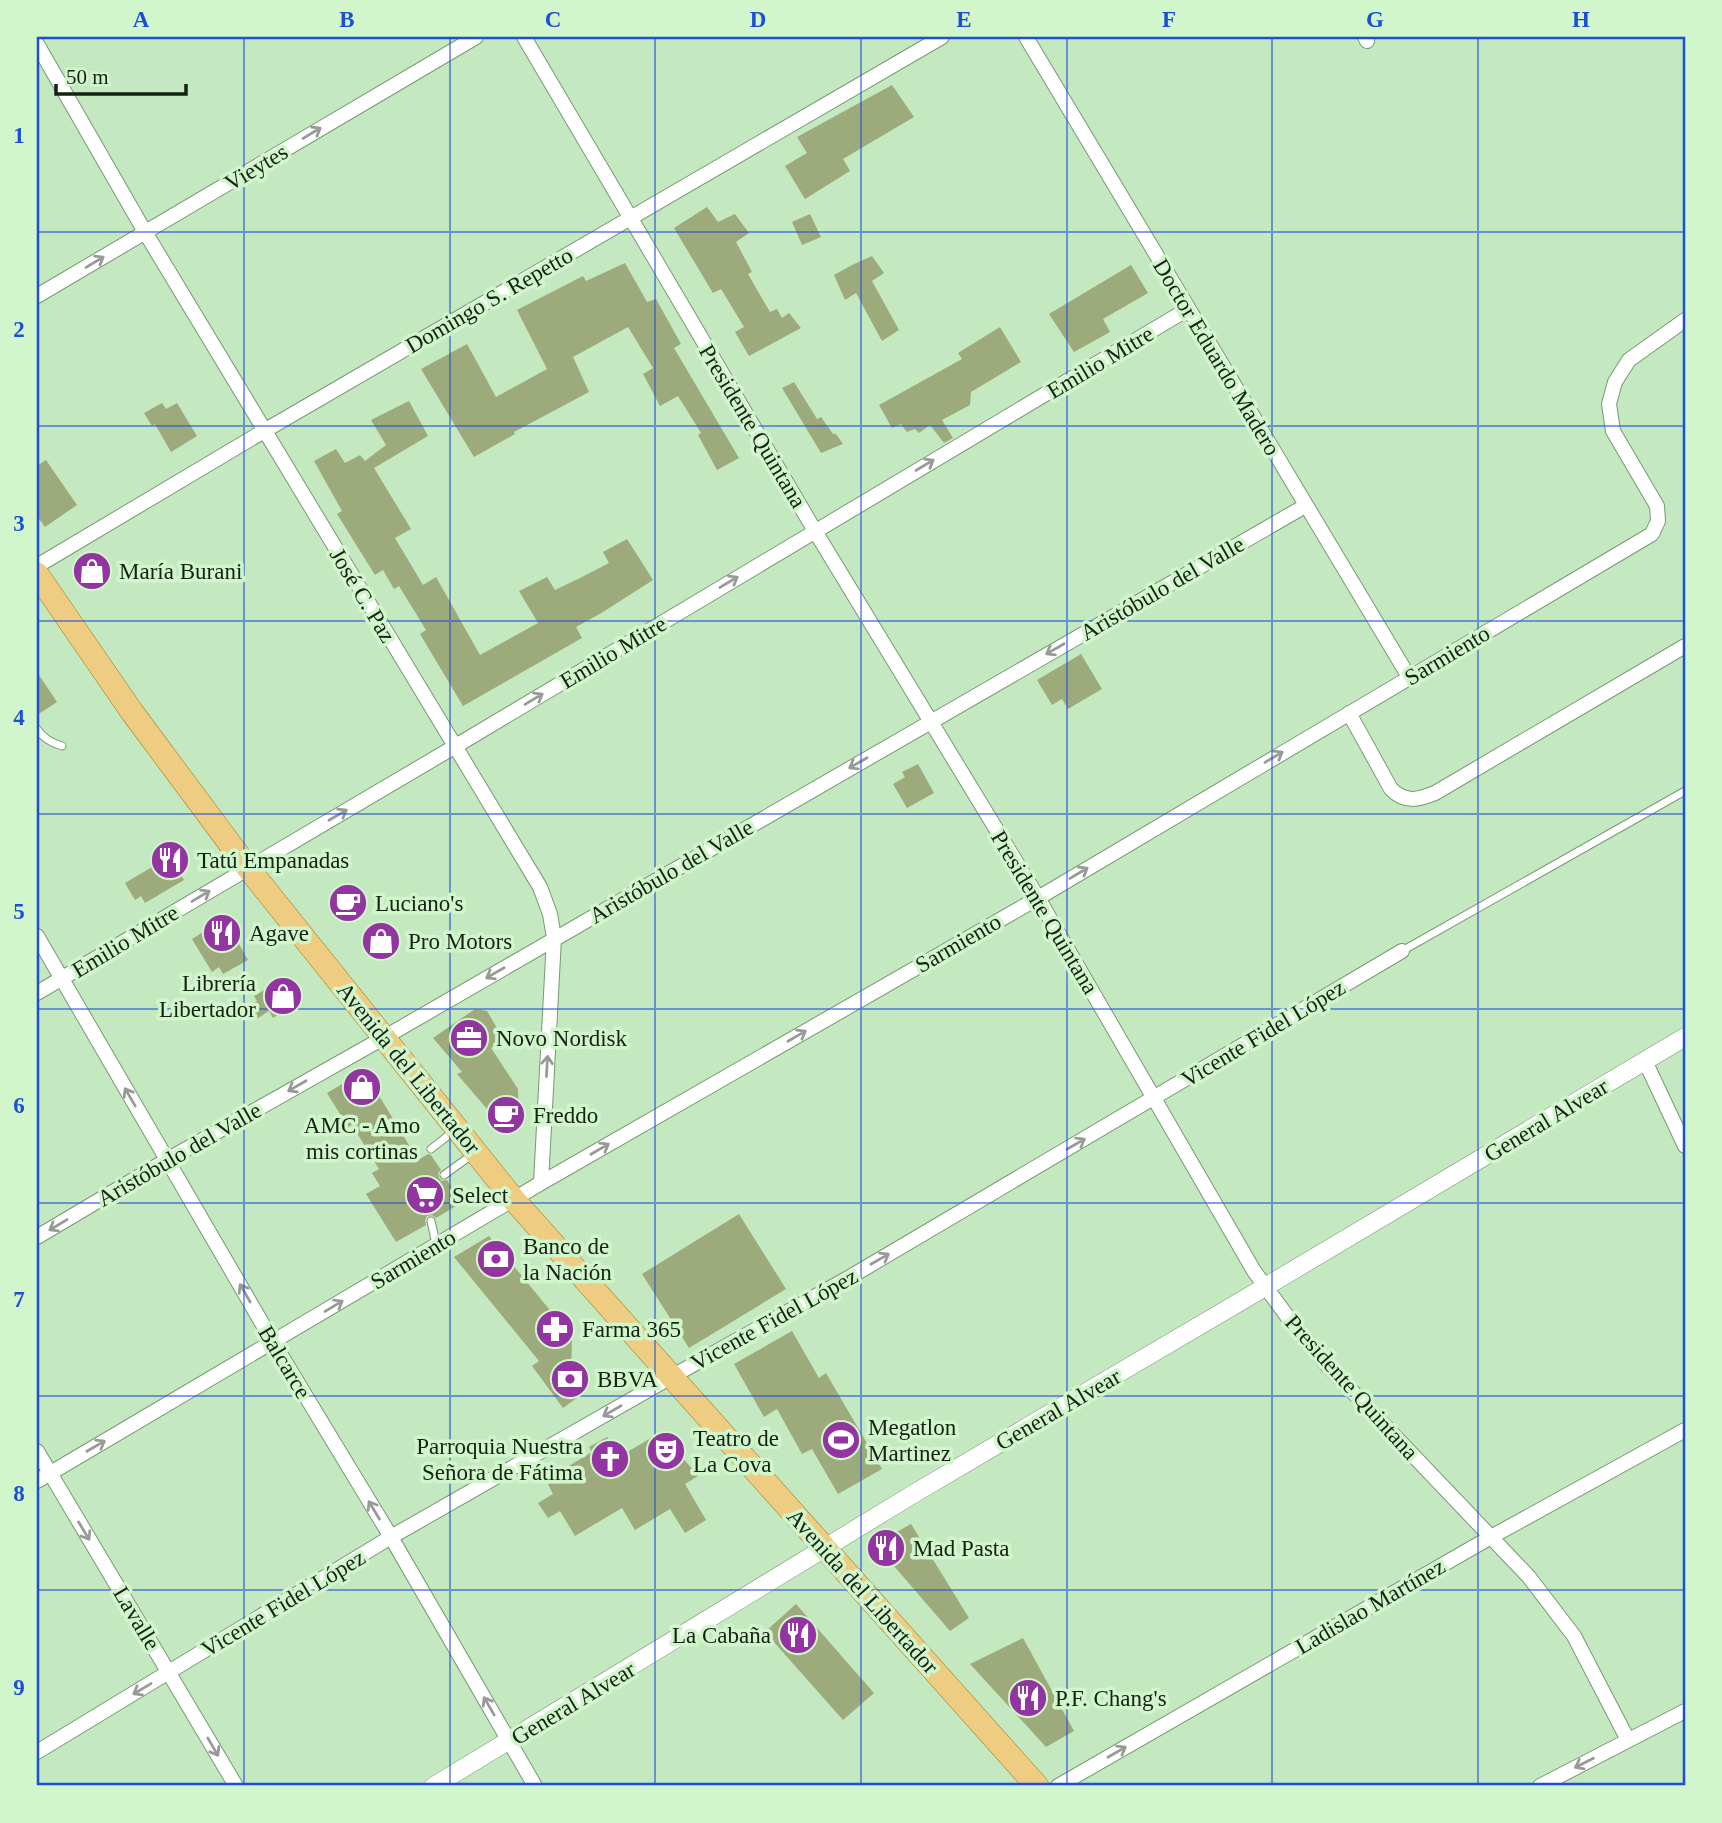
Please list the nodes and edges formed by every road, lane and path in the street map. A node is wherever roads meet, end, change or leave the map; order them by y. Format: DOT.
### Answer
graph roads {
  1 [pos="476,37"];
  2 [pos="524,37"];
  3 [pos="942,37"];
  4 [pos="1026,37"];
  5 [pos="37,44"];
  6 [pos="630,218"];
  7 [pos="145,233"];
  8 [pos="37,296"];
  9 [pos="1188,309"];
  10 [pos="1685,320"];
  11 [pos="264,431"];
  12 [pos="1305,506"];
  13 [pos="815,531"];
  14 [pos="37,566"];
  15 [pos="37,574"];
  16 [pos="1685,646"];
  17 [pos="1409,677"];
  18 [pos="1349,713"];
  19 [pos="930,721"];
  20 [pos="37,729"];
  21 [pos="62,746"];
  22 [pos="454,747"];
  23 [pos="1685,791"];
  24 [pos="248,868"];
  25 [pos="1038,898"];
  26 [pos="37,936"];
  27 [pos="554,939"];
  28 [pos="1402,951"];
  29 [pos="62,978"];
  30 [pos="37,993"];
  31 [pos="385,1037"];
  32 [pos="1685,1037"];
  33 [pos="1645,1061"];
  34 [pos="1154,1098"];
  35 [pos="458,1128"];
  36 [pos="1685,1146"];
  37 [pos="432,1149"];
  38 [pos="476,1151"];
  39 [pos="167,1160"];
  40 [pos="444,1175"];
  41 [pos="541,1183"];
  42 [pos="514,1200"];
  43 [pos="432,1221"];
  44 [pos="37,1237"];
  45 [pos="436,1246"];
  46 [pos="1265,1287"];
  47 [pos="273,1342"];
  48 [pos="671,1377"];
  49 [pos="1684,1433"];
  50 [pos="37,1451"];
  51 [pos="43,1477"];
  52 [pos="1491,1537"];
  53 [pos="391,1538"];
  54 [pos="826,1548"];
  55 [pos="170,1673"];
  56 [pos="1685,1711"];
  57 [pos="1628,1740"];
  58 [pos="510,1741"];
  59 [pos="37,1752"];
  60 [pos="236,1786"];
  61 [pos="434,1786"];
  62 [pos="536,1786"];
  63 [pos="1037,1786"];
  64 [pos="1058,1786"];
  65 [pos="1540,1786"];
  7 -- 1 [label="street, Vieytes, one-way"];
  2 -- 6 [label="street, Presidente Quintana"];
  3 -- 6 [label="street, Domingo S. Repetto"];
  4 -- 9 [label="street, Doctor Eduardo Madero"];
  5 -- 7 [label="street, José C. Paz"];
  6 -- 11 [label="street, Domingo S. Repetto"];
  6 -- 13 [label="street, Presidente Quintana"];
  8 -- 7 [label="street, Vieytes, one-way"];
  7 -- 11 [label="street, José C. Paz"];
  9 -- 12 [label="street, Doctor Eduardo Madero"];
  13 -- 9 [label="street, Emilio Mitre, one-way"];
  10 -- 17 [label="street, Sarmiento"];
  11 -- 14 [label="street, Domingo S. Repetto"];
  11 -- 22 [label="street, José C. Paz"];
  12 -- 17 [label="street, Doctor Eduardo Madero"];
  12 -- 19 [label="street, Aristóbulo del Valle, one-way"];
  13 -- 19 [label="street, Presidente Quintana"];
  22 -- 13 [label="street, Emilio Mitre, one-way"];
  15 -- 24 [label="main road, Avenida del Libertador"];
  16 -- 18 [label="street"];
  17 -- 18 [label="street, Sarmiento"];
  25 -- 18 [label="street, Sarmiento, one-way"];
  19 -- 25 [label="street, Presidente Quintana"];
  19 -- 27 [label="street, Aristóbulo del Valle, one-way"];
  20 -- 21 [label="lane"];
  24 -- 22 [label="street, Emilio Mitre, one-way"];
  22 -- 27 [label="street, José C. Paz"];
  23 -- 28 [label="lane"];
  29 -- 24 [label="street, Emilio Mitre, one-way"];
  24 -- 31 [label="main road, Avenida del Libertador"];
  25 -- 34 [label="street, Presidente Quintana"];
  41 -- 25 [label="street, Sarmiento, one-way"];
  26 -- 29 [label="street, Balcarce"];
  27 -- 31 [label="street, Aristóbulo del Valle, one-way"];
  41 -- 27 [label="street, José C. Paz, one-way"];
  28 -- 34 [label="street, Vicente Fidel López"];
  29 -- 30 [label="street, Emilio Mitre"];
  39 -- 29 [label="street, Balcarce, one-way"];
  31 -- 35 [label="main road, Avenida del Libertador"];
  31 -- 39 [label="street, Aristóbulo del Valle, one-way"];
  32 -- 33 [label="street, General Alvear"];
  33 -- 36 [label="street"];
  33 -- 46 [label="street, General Alvear"];
  34 -- 46 [label="street, Presidente Quintana"];
  48 -- 34 [label="street, Vicente Fidel López, one-way"];
  35 -- 37 [label="lane"];
  35 -- 38 [label="main road, Avenida del Libertador"];
  38 -- 40 [label="lane"];
  38 -- 42 [label="main road, Avenida del Libertador"];
  39 -- 44 [label="street, Aristóbulo del Valle, one-way"];
  47 -- 39 [label="street, Balcarce, one-way"];
  41 -- 42 [label="street, Sarmiento"];
  42 -- 45 [label="street, Sarmiento"];
  42 -- 48 [label="main road, Avenida del Libertador"];
  43 -- 45 [label="lane"];
  47 -- 45 [label="street, Sarmiento, one-way"];
  46 -- 52 [label="street, Presidente Quintana"];
  46 -- 54 [label="street, General Alvear"];
  51 -- 47 [label="street, Sarmiento, one-way"];
  53 -- 47 [label="street, Balcarce, one-way"];
  48 -- 53 [label="street, Vicente Fidel López, one-way"];
  48 -- 54 [label="main road, Avenida del Libertador"];
  49 -- 52 [label="street, Ladislao Martínez"];
  50 -- 51 [label="street, Lavalle"];
  51 -- 55 [label="street, Lavalle, one-way"];
  52 -- 57 [label="street, Presidente Quintana"];
  64 -- 52 [label="street, Ladislao Martínez, one-way"];
  53 -- 55 [label="street, Vicente Fidel López"];
  58 -- 53 [label="street, Balcarce, one-way"];
  54 -- 58 [label="street, General Alvear"];
  54 -- 63 [label="main road, Avenida del Libertador"];
  55 -- 59 [label="street, Vicente Fidel López, one-way"];
  55 -- 60 [label="street, Lavalle, one-way"];
  56 -- 57 [label="street"];
  57 -- 65 [label="street, one-way"];
  58 -- 61 [label="street, General Alvear"];
  58 -- 62 [label="street, Balcarce"];
}
